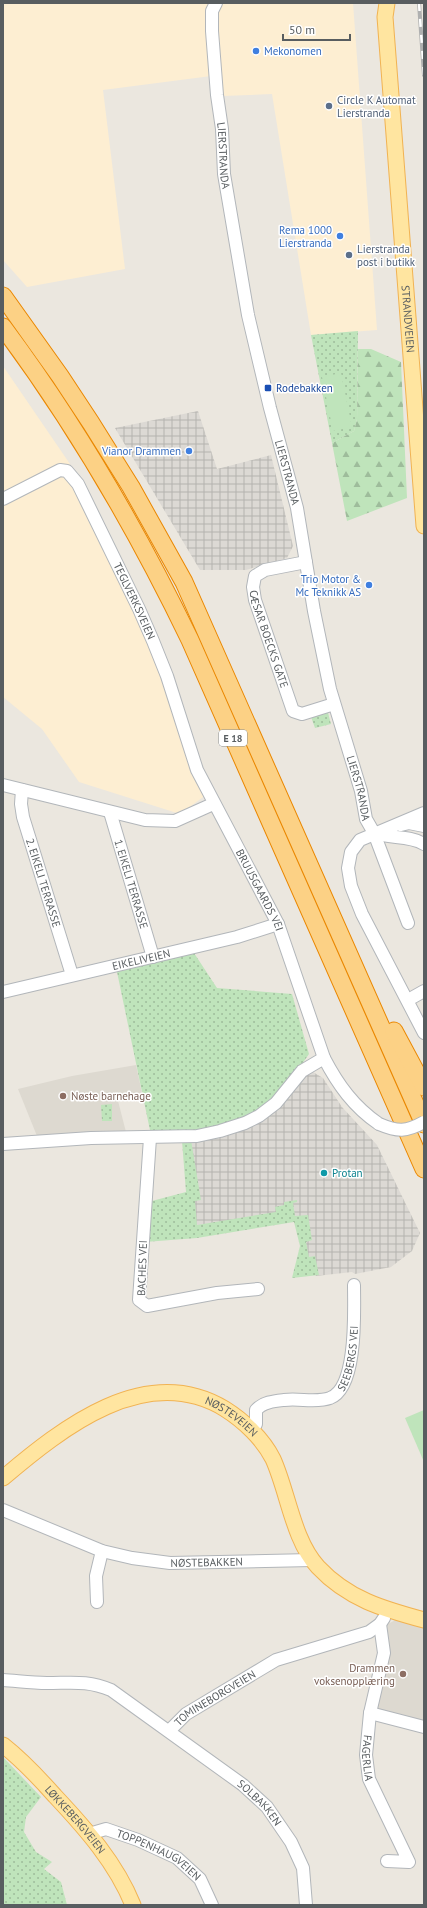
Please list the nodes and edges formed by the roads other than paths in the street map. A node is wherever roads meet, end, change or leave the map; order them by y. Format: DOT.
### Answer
graph roads {
  1 [pos="211,6"];
  2 [pos="384,8"];
  3 [pos="3,296"];
  4 [pos="3,327"];
  5 [pos="3,499"];
  6 [pos="424,526"];
  7 [pos="306,562"];
  8 [pos="334,704"];
  9 [pos="3,785"];
  10 [pos="22,790"];
  11 [pos="213,804"];
  12 [pos="110,812"];
  13 [pos="424,813"];
  14 [pos="392,826"];
  15 [pos="424,826"];
  16 [pos="374,833"];
  17 [pos="424,844"];
  18 [pos="327,904"];
  19 [pos="408,923"];
  20 [pos="278,924"];
  21 [pos="153,957"];
  22 [pos="72,975"];
  23 [pos="424,991"];
  24 [pos="3,992"];
  25 [pos="408,1000"];
  26 [pos="424,1033"];
  27 [pos="324,1058"];
  28 [pos="424,1087"];
  29 [pos="424,1123"];
  30 [pos="150,1138"];
  31 [pos="3,1144"];
  32 [pos="424,1169"];
  33 [pos="354,1285"];
  34 [pos="258,1289"];
  35 [pos="252,1431"];
  36 [pos="3,1478"];
  37 [pos="3,1510"];
  38 [pos="102,1551"];
  39 [pos="312,1560"];
  40 [pos="97,1602"];
  41 [pos="387,1610"];
  42 [pos="424,1620"];
  43 [pos="380,1624"];
  44 [pos="3,1680"];
  45 [pos="370,1713"];
  46 [pos="424,1727"];
  47 [pos="169,1731"];
  48 [pos="3,1745"];
  49 [pos="89,1834"];
  50 [pos="387,1861"];
  51 [pos="133,1905"];
  52 [pos="212,1905"];
  53 [pos="306,1905"];
  1 -- 7 [label="street, LIERSTRANDA"];
  2 -- 6 [label="main road, STRANDVEIEN"];
  3 -- 18 [label="highway, E 18"];
  4 -- 32 [label="highway, E 18"];
  5 -- 11 [label="street, TEGLVERKSVEIEN"];
  7 -- 8 [label="street, LIERSTRANDA"];
  7 -- 8 [label="street, CÆSAR BOECKS GATE"];
  8 -- 16 [label="street, LIERSTRANDA"];
  9 -- 10 [label="street"];
  10 -- 12 [label="street"];
  10 -- 22 [label="street, 2. EIKELI TERRASSE"];
  11 -- 12 [label="street"];
  11 -- 20 [label="street, BRUUSGAARDS VEI"];
  12 -- 21 [label="street, 1. EIKELI TERRASSE"];
  13 -- 14 [label="street"];
  14 -- 15 [label="street"];
  14 -- 16 [label="street"];
  16 -- 17 [label="street"];
  16 -- 19 [label="street, LIERSTRANDA"];
  16 -- 25 [label="street"];
  18 -- 28 [label="highway, E 18"];
  18 -- 29 [label="highway, E 18"];
  20 -- 21 [label="street, EIKELIVEIEN"];
  20 -- 27 [label="street, BRUUSGAARDS VEI"];
  21 -- 22 [label="street, EIKELIVEIEN"];
  22 -- 24 [label="street, EIKELIVEIEN"];
  23 -- 25 [label="street"];
  25 -- 26 [label="street"];
  27 -- 29 [label="street, BRUUSGAARDS VEI, bridge"];
  27 -- 30 [label="street"];
  30 -- 31 [label="street"];
  30 -- 34 [label="street, BACHES VEI"];
  33 -- 35 [label="street, SEEBERGS VEI"];
  35 -- 36 [label="main road, NØSTEVEIEN"];
  35 -- 39 [label="main road, NØSTEVEIEN"];
  37 -- 38 [label="street, NØSTEBAKKEN"];
  38 -- 39 [label="street, NØSTEBAKKEN"];
  38 -- 40 [label="street"];
  39 -- 41 [label="main road, NØSTEVEIEN"];
  41 -- 42 [label="main road"];
  41 -- 43 [label="street"];
  43 -- 45 [label="street, FAGERLIA"];
  43 -- 47 [label="street, TOMINEBORGVEIEN"];
  44 -- 47 [label="street, TOMINEBORGVEIEN"];
  45 -- 46 [label="street"];
  45 -- 50 [label="street, FAGERLIA"];
  47 -- 53 [label="street, SOLBAKKEN"];
  48 -- 49 [label="main road, LØKKEBERGVEIEN"];
  49 -- 51 [label="main road, LØKKEBERGVEIEN"];
  49 -- 52 [label="street, TOPPENHAUGVEIEN"];
}
